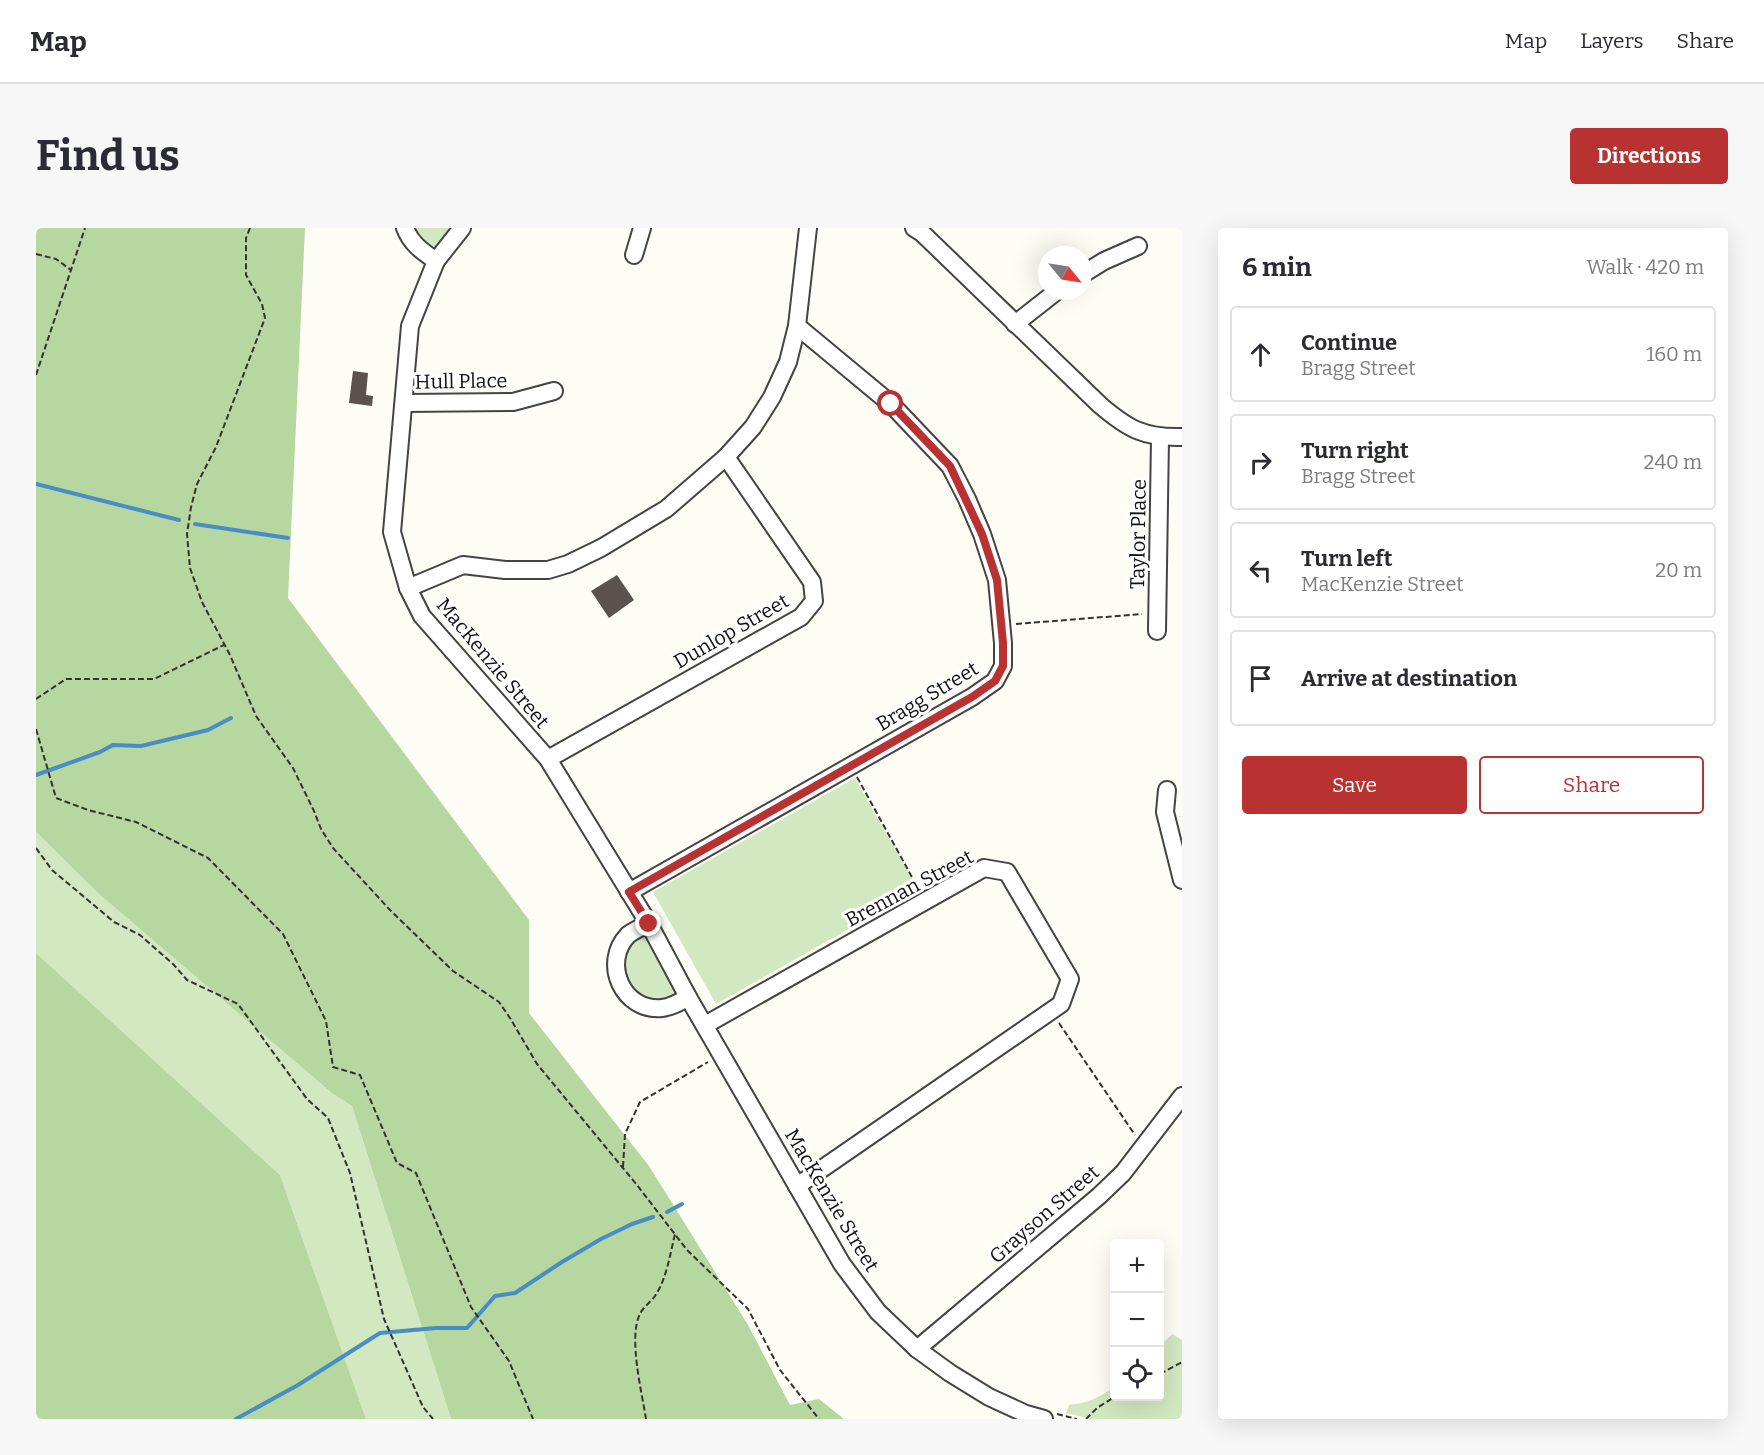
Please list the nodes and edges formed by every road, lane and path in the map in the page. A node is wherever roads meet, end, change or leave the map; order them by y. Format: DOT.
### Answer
graph roads {
  1 [pos="85,228"];
  2 [pos="250,228"];
  3 [pos="405,228"];
  4 [pos="462,228"];
  5 [pos="642,228"];
  6 [pos="808,228"];
  7 [pos="914,228"];
  8 [pos="1138,246"];
  9 [pos="36,254"];
  10 [pos="634,255"];
  11 [pos="436,261"];
  12 [pos="1092,268"];
  13 [pos="71,270"];
  14 [pos="1046,300"];
  15 [pos="1015,324"];
  16 [pos="797,326"];
  17 [pos="36,375"];
  18 [pos="554,391"];
  19 [pos="404,404"];
  20 [pos="1182,437"];
  21 [pos="1160,438"];
  22 [pos="726,457"];
  23 [pos="408,588"];
  24 [pos="1157,613"];
  25 [pos="1001,625"];
  26 [pos="1157,631"];
  27 [pos="224,645"];
  28 [pos="36,699"];
  29 [pos="36,729"];
  30 [pos="548,759"];
  31 [pos="851,766"];
  32 [pos="1167,790"];
  33 [pos="36,848"];
  34 [pos="1182,880"];
  35 [pos="629,892"];
  36 [pos="926,901"];
  37 [pos="649,924"];
  38 [pos="688,997"];
  39 [pos="1051,1011"];
  40 [pos="705,1026"];
  41 [pos="721,1054"];
  42 [pos="1182,1095"];
  43 [pos="1138,1140"];
  44 [pos="623,1167"];
  45 [pos="797,1186"];
  46 [pos="675,1234"];
  47 [pos="917,1349"];
  48 [pos="1182,1362"];
  49 [pos="1164,1372"];
  50 [pos="1110,1400"];
  51 [pos="1024,1416"];
  52 [pos="433,1419"];
  53 [pos="533,1419"];
  54 [pos="646,1419"];
  55 [pos="819,1419"];
  56 [pos="1044,1419"];
  57 [pos="1086,1419"];
  1 -- 13 [label="path"];
  2 -- 27 [label="path"];
  3 -- 11 [label="street"];
  4 -- 11 [label="street, MacKenzie Street"];
  5 -- 10 [label="street"];
  6 -- 16 [label="street"];
  7 -- 15 [label="street"];
  8 -- 12 [label="street"];
  9 -- 13 [label="path"];
  11 -- 19 [label="street, MacKenzie Street"];
  13 -- 17 [label="path"];
  14 -- 15 [label="street"];
  15 -- 21 [label="street"];
  16 -- 22 [label="street"];
  16 -- 25 [label="street, Bragg Street"];
  18 -- 19 [label="street, Hull Place"];
  19 -- 23 [label="street, MacKenzie Street"];
  20 -- 21 [label="street"];
  21 -- 24 [label="street, Taylor Place"];
  22 -- 23 [label="street"];
  22 -- 30 [label="street, Dunlop Street"];
  23 -- 30 [label="street, MacKenzie Street"];
  24 -- 25 [label="path"];
  24 -- 26 [label="street, Taylor Place"];
  25 -- 31 [label="street, Bragg Street"];
  27 -- 28 [label="path"];
  27 -- 44 [label="path"];
  29 -- 53 [label="path"];
  30 -- 35 [label="street, MacKenzie Street"];
  31 -- 35 [label="street, Bragg Street"];
  31 -- 36 [label="path"];
  32 -- 34 [label="street"];
  33 -- 52 [label="path"];
  35 -- 37 [label="street, MacKenzie Street"];
  36 -- 39 [label="street, Brennan Street"];
  36 -- 40 [label="street, Brennan Street"];
  37 -- 38 [label="street, MacKenzie Street"];
  37 -- 38 [label="street"];
  38 -- 40 [label="street, MacKenzie Street"];
  39 -- 43 [label="path"];
  39 -- 45 [label="street, Brennan Street"];
  40 -- 41 [label="street, MacKenzie Street"];
  41 -- 44 [label="path"];
  41 -- 45 [label="street, MacKenzie Street"];
  42 -- 47 [label="street, Grayson Street"];
  44 -- 46 [label="path"];
  45 -- 47 [label="street, MacKenzie Street"];
  46 -- 54 [label="path"];
  46 -- 55 [label="path"];
  47 -- 51 [label="street, MacKenzie Street"];
  48 -- 49 [label="path"];
  50 -- 57 [label="path"];
  51 -- 56 [label="street, MacKenzie Street"];
}
